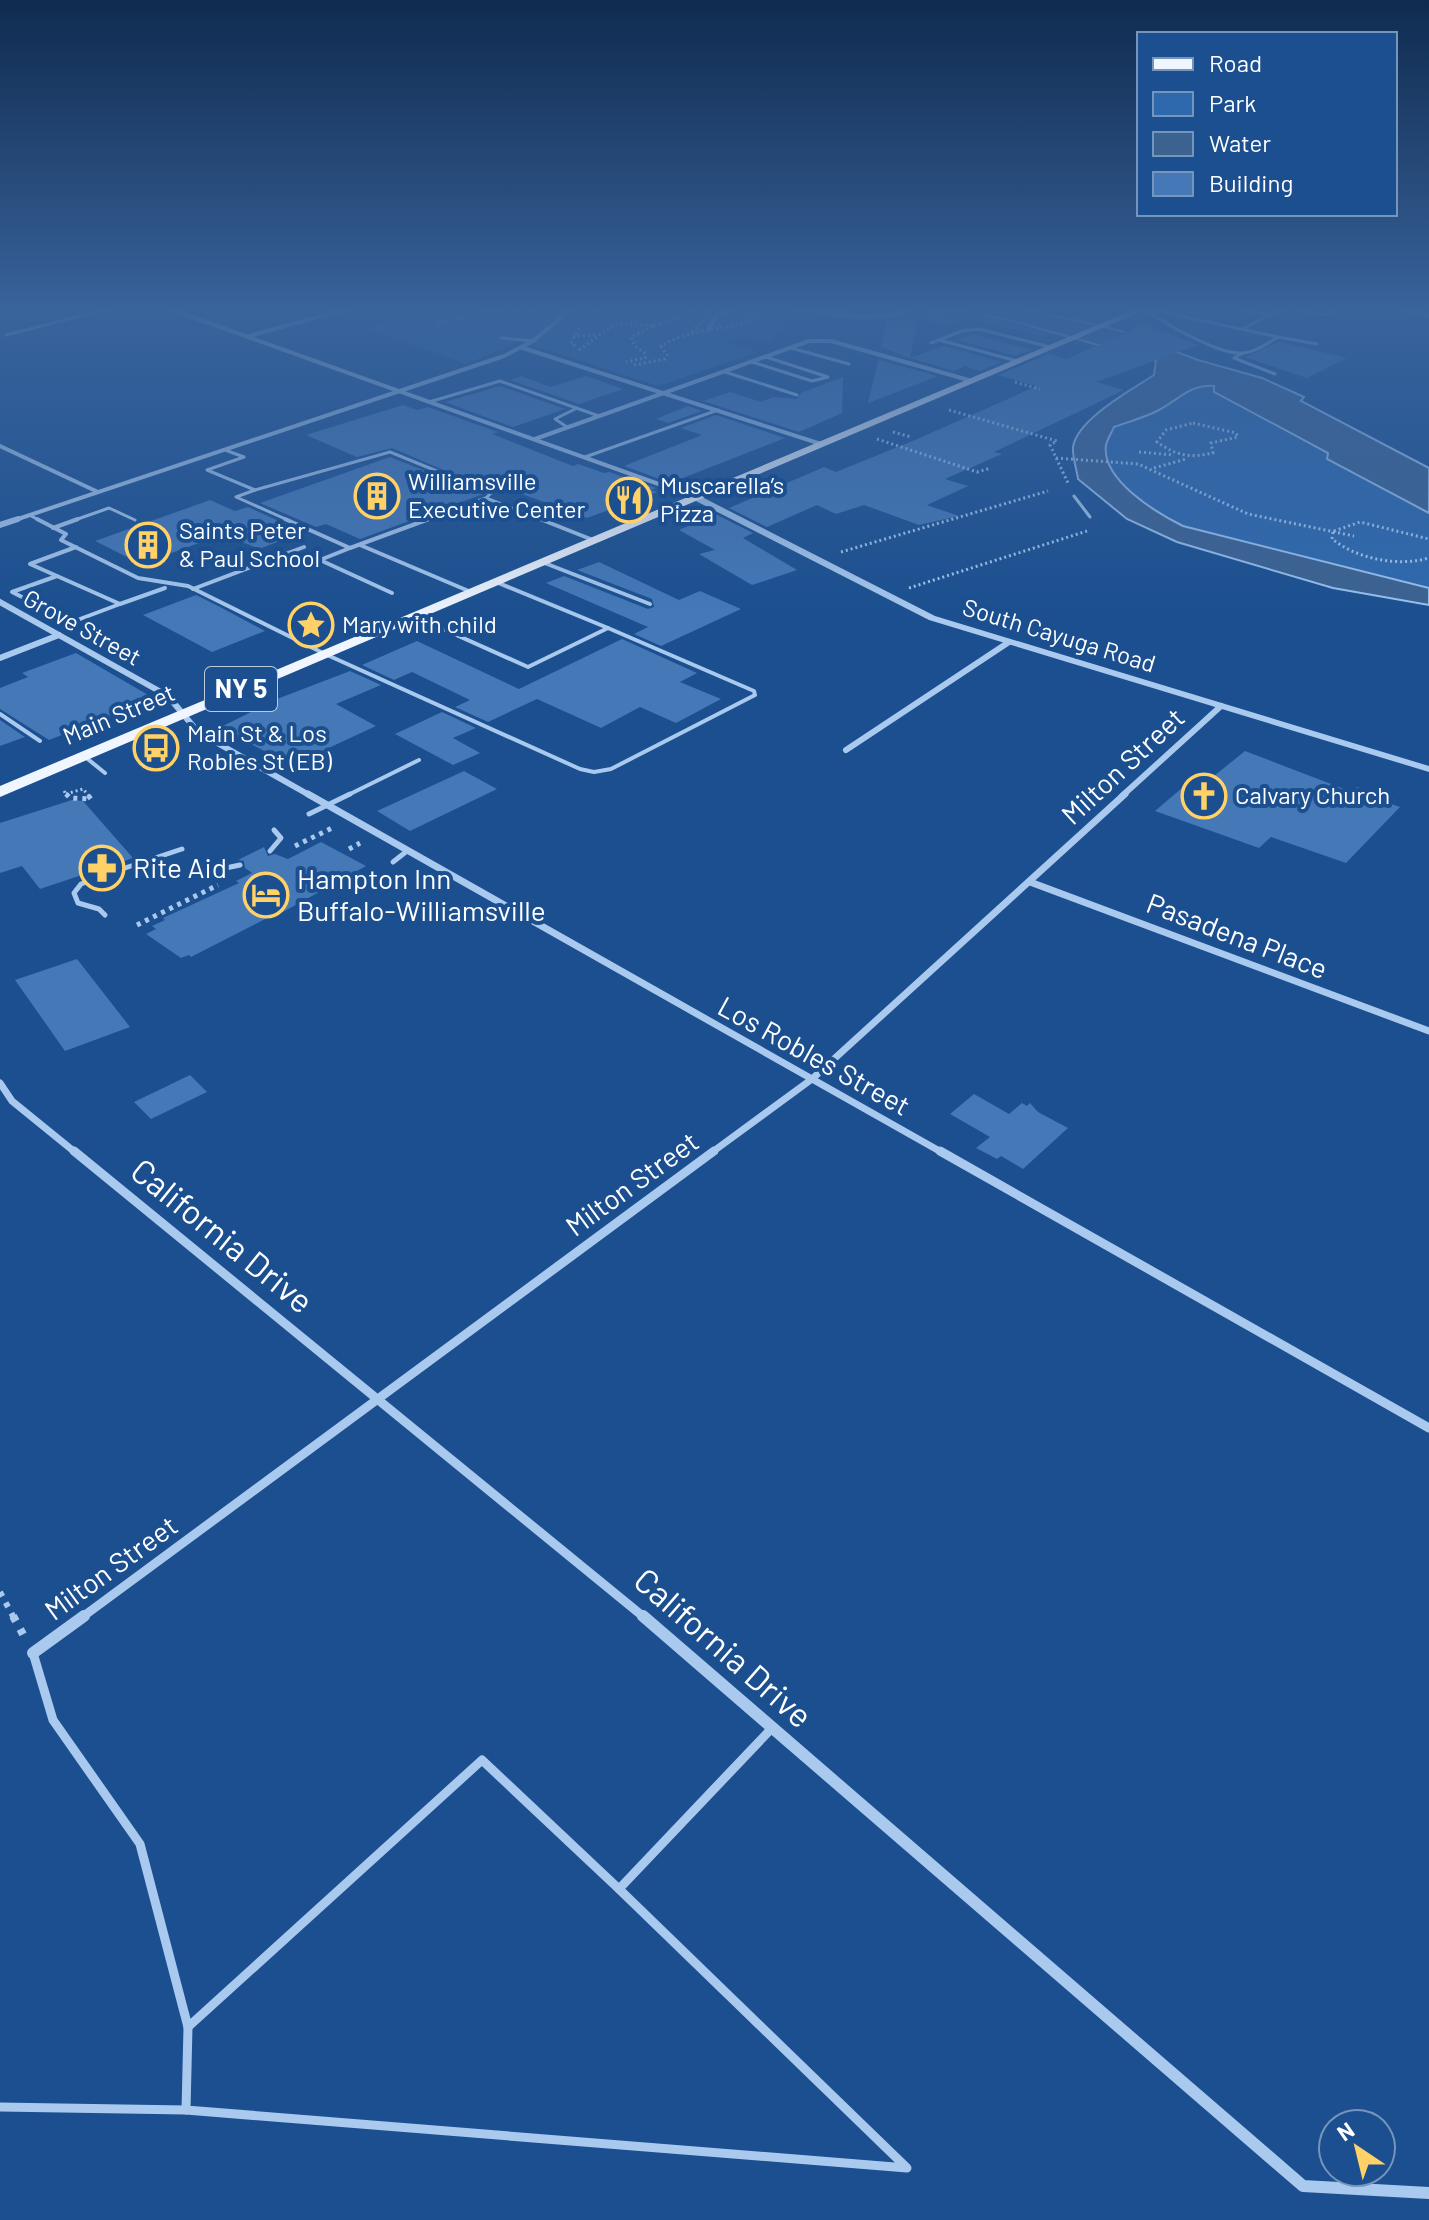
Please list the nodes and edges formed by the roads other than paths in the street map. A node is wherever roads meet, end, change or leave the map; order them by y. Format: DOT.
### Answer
graph roads {
  1 [pos="335,413"];
  2 [pos="459,413"];
  3 [pos="568,413"];
  4 [pos="590,413"];
  5 [pos="609,413"];
  6 [pos="711,413"];
  7 [pos="726,413"];
  8 [pos="896,413"];
  9 [pos="599,416"];
  10 [pos="567,427"];
  11 [pos="534,439"];
  12 [pos="821,444"];
  13 [pos="0,446"];
  14 [pos="225,450"];
  15 [pos="585,457"];
  16 [pos="255,490"];
  17 [pos="99,492"];
  18 [pos="1074,496"];
  19 [pos="695,497"];
  20 [pos="486,498"];
  21 [pos="29,515"];
  22 [pos="1090,517"];
  23 [pos="135,520"];
  24 [pos="0,525"];
  25 [pos="53,528"];
  26 [pos="593,540"];
  27 [pos="359,545"];
  28 [pos="76,547"];
  29 [pos="304,547"];
  30 [pos="350,548"];
  31 [pos="542,562"];
  32 [pos="57,576"];
  33 [pos="496,582"];
  34 [pos="166,588"];
  35 [pos="193,589"];
  36 [pos="471,592"];
  37 [pos="392,593"];
  38 [pos="0,602"];
  39 [pos="120,604"];
  40 [pos="650,604"];
  41 [pos="414,616"];
  42 [pos="608,628"];
  43 [pos="59,635"];
  44 [pos="1009,642"];
  45 [pos="325,654"];
  46 [pos="0,658"];
  47 [pos="1221,706"];
  48 [pos="185,713"];
  49 [pos="0,714"];
  50 [pos="40,741"];
  51 [pos="846,750"];
  52 [pos="84,756"];
  53 [pos="419,760"];
  54 [pos="1429,769"];
  55 [pos="105,773"];
  56 [pos="0,792"];
  57 [pos="325,805"];
  58 [pos="309,814"];
  59 [pos="274,830"];
  60 [pos="182,849"];
  61 [pos="270,851"];
  62 [pos="407,851"];
  63 [pos="393,862"];
  64 [pos="240,865"];
  65 [pos="200,866"];
  66 [pos="119,870"];
  67 [pos="101,876"];
  68 [pos="1030,882"];
  69 [pos="105,915"];
  70 [pos="1429,1031"];
  71 [pos="812,1079"];
  72 [pos="0,1083"];
  73 [pos="377,1398"];
  74 [pos="1429,1428"];
  75 [pos="33,1653"];
  76 [pos="772,1728"];
  77 [pos="619,1889"];
  78 [pos="188,2027"];
  79 [pos="0,2107"];
  80 [pos="186,2110"];
  81 [pos="1429,2193"];
  1 -- 14 [label="street"];
  2 -- 11 [label="street"];
  3 -- 10 [label="lane"];
  4 -- 9 [label="lane"];
  5 -- 9 [label="street"];
  6 -- 15 [label="lane"];
  7 -- 12 [label="street"];
  8 -- 12 [label="main road, Main Street / NY 5"];
  9 -- 10 [label="street"];
  10 -- 11 [label="street"];
  11 -- 15 [label="street"];
  12 -- 19 [label="main road, Main Street / NY 5"];
  13 -- 17 [label="street"];
  14 -- 16 [label="lane"];
  14 -- 17 [label="street"];
  15 -- 19 [label="street"];
  16 -- 20 [label="lane"];
  16 -- 30 [label="lane"];
  17 -- 21 [label="street"];
  18 -- 22 [label="lane"];
  19 -- 26 [label="main road, Main Street / NY 5"];
  19 -- 44 [label="street, South Cayuga Road"];
  20 -- 26 [label="lane"];
  20 -- 27 [label="lane"];
  21 -- 24 [label="street"];
  21 -- 25 [label="lane"];
  23 -- 25 [label="lane"];
  25 -- 28 [label="lane"];
  26 -- 31 [label="main road, Main Street / NY 5"];
  27 -- 30 [label="lane"];
  27 -- 36 [label="lane"];
  28 -- 32 [label="lane"];
  28 -- 34 [label="lane"];
  29 -- 35 [label="lane"];
  30 -- 37 [label="lane"];
  31 -- 33 [label="main road, Main Street / NY 5"];
  31 -- 40 [label="lane"];
  32 -- 39 [label="lane"];
  32 -- 39 [label="lane"];
  33 -- 36 [label="main road, Main Street / NY 5"];
  33 -- 42 [label="lane"];
  34 -- 35 [label="lane"];
  34 -- 39 [label="lane"];
  35 -- 45 [label="lane"];
  36 -- 41 [label="main road, Main Street / NY 5"];
  38 -- 43 [label="street, Grove Street"];
  41 -- 42 [label="lane"];
  41 -- 45 [label="main road, Main Street / NY 5"];
  42 -- 45 [label="lane"];
  43 -- 46 [label="street"];
  43 -- 48 [label="street, Grove Street"];
  44 -- 47 [label="street, South Cayuga Road"];
  44 -- 51 [label="street"];
  45 -- 48 [label="main road, Main Street / NY 5"];
  47 -- 54 [label="street, South Cayuga Road"];
  47 -- 68 [label="street, Milton Street"];
  48 -- 52 [label="main road, Main Street / NY 5"];
  48 -- 57 [label="street, Los Robles Street"];
  49 -- 50 [label="lane"];
  52 -- 55 [label="lane"];
  52 -- 56 [label="main road, Main Street / NY 5"];
  53 -- 57 [label="lane"];
  57 -- 58 [label="lane"];
  57 -- 62 [label="street, Los Robles Street"];
  59 -- 61 [label="lane"];
  60 -- 66 [label="lane"];
  62 -- 63 [label="lane"];
  62 -- 71 [label="street, Los Robles Street"];
  64 -- 65 [label="lane"];
  67 -- 69 [label="lane"];
  68 -- 70 [label="street, Pasadena Place"];
  68 -- 71 [label="street, Milton Street"];
  71 -- 73 [label="street, Milton Street"];
  71 -- 74 [label="street, Los Robles Street"];
  72 -- 73 [label="street, California Drive"];
  73 -- 75 [label="street, Milton Street"];
  73 -- 76 [label="street, California Drive"];
  75 -- 78 [label="lane"];
  76 -- 77 [label="lane"];
  76 -- 81 [label="street, California Drive"];
  77 -- 78 [label="lane"];
  77 -- 80 [label="lane"];
  78 -- 80 [label="lane"];
  79 -- 80 [label="lane"];
}
